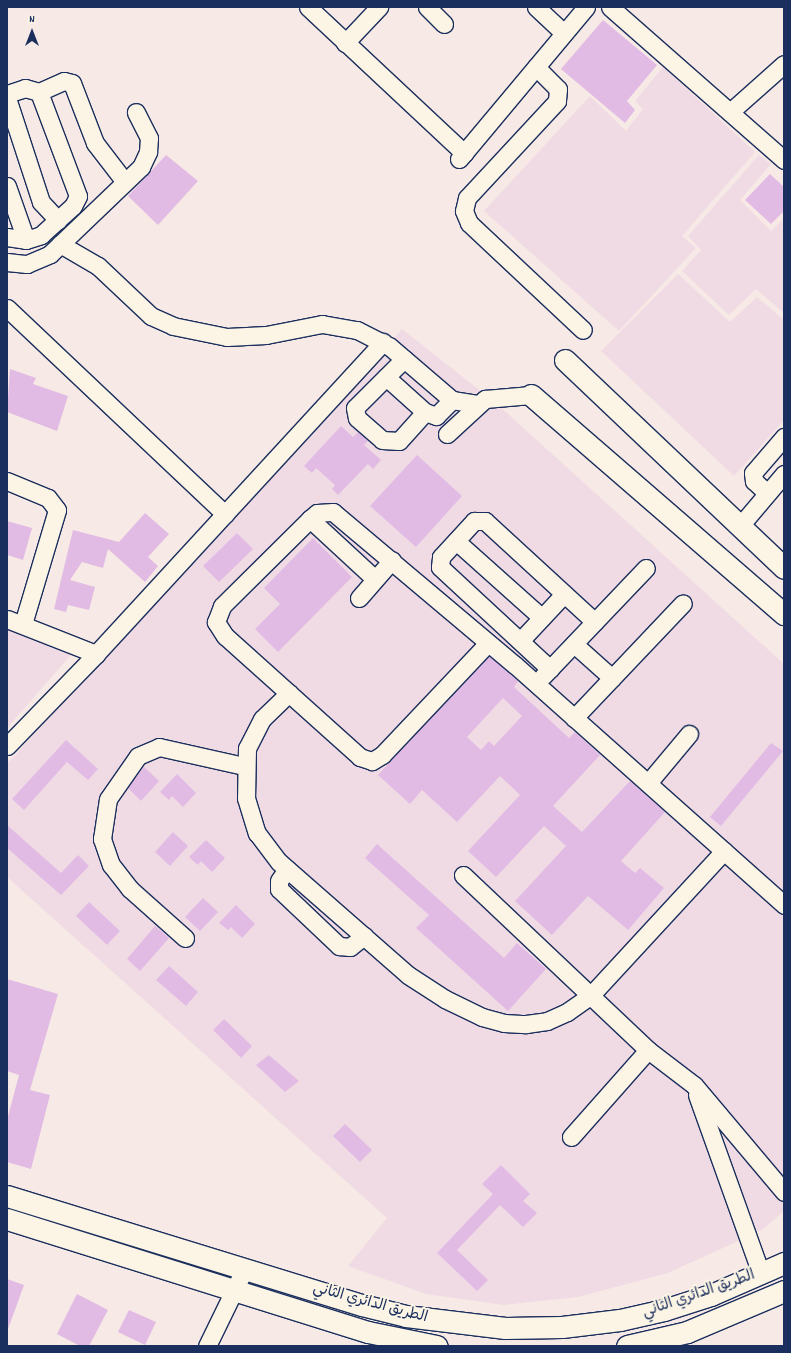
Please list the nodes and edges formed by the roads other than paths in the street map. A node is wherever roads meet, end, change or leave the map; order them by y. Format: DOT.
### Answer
graph roads {
  1 [pos="308,7"];
  2 [pos="379,7"];
  3 [pos="427,7"];
  4 [pos="536,7"];
  5 [pos="586,7"];
  6 [pos="610,7"];
  7 [pos="444,24"];
  8 [pos="564,33"];
  9 [pos="345,43"];
  10 [pos="784,64"];
  11 [pos="536,67"];
  12 [pos="39,92"];
  13 [pos="7,94"];
  14 [pos="7,98"];
  15 [pos="136,112"];
  16 [pos="730,112"];
  17 [pos="784,160"];
  18 [pos="125,182"];
  19 [pos="7,186"];
  20 [pos="58,220"];
  21 [pos="7,237"];
  22 [pos="26,240"];
  23 [pos="60,244"];
  24 [pos="7,262"];
  25 [pos="7,308"];
  26 [pos="583,330"];
  27 [pos="383,342"];
  28 [pos="404,359"];
  29 [pos="565,360"];
  30 [pos="386,377"];
  31 [pos="531,395"];
  32 [pos="452,400"];
  33 [pos="476,404"];
  34 [pos="424,412"];
  35 [pos="447,434"];
  36 [pos="784,437"];
  37 [pos="784,474"];
  38 [pos="7,481"];
  39 [pos="767,492"];
  40 [pos="225,514"];
  41 [pos="310,519"];
  42 [pos="739,526"];
  43 [pos="456,541"];
  44 [pos="392,560"];
  45 [pos="646,568"];
  46 [pos="784,568"];
  47 [pos="375,579"];
  48 [pos="564,594"];
  49 [pos="359,598"];
  50 [pos="683,603"];
  51 [pos="784,614"];
  52 [pos="542,618"];
  53 [pos="15,622"];
  54 [pos="595,622"];
  55 [pos="521,640"];
  56 [pos="488,643"];
  57 [pos="574,644"];
  58 [pos="96,654"];
  59 [pos="550,669"];
  60 [pos="612,678"];
  61 [pos="536,684"];
  62 [pos="289,693"];
  63 [pos="574,718"];
  64 [pos="689,734"];
  65 [pos="7,746"];
  66 [pos="244,766"];
  67 [pos="648,783"];
  68 [pos="724,851"];
  69 [pos="287,869"];
  70 [pos="463,875"];
  71 [pos="784,905"];
  72 [pos="364,936"];
  73 [pos="185,938"];
  74 [pos="591,995"];
  75 [pos="648,1050"];
  76 [pos="694,1086"];
  77 [pos="571,1137"];
  78 [pos="784,1192"];
  79 [pos="7,1196"];
  80 [pos="7,1219"];
  81 [pos="784,1263"];
  82 [pos="245,1268"];
  83 [pos="761,1274"];
  84 [pos="784,1291"];
  85 [pos="233,1292"];
  86 [pos="207,1346"];
  87 [pos="437,1346"];
  88 [pos="626,1346"];
  1 -- 9 [label="street"];
  2 -- 9 [label="street"];
  3 -- 7 [label="street"];
  4 -- 8 [label="street"];
  5 -- 8 [label="street"];
  6 -- 16 [label="street"];
  8 -- 11 [label="street"];
  9 -- 11 [label="street"];
  10 -- 16 [label="street"];
  11 -- 26 [label="street"];
  12 -- 13 [label="street"];
  12 -- 18 [label="street"];
  12 -- 20 [label="street"];
  14 -- 20 [label="street"];
  15 -- 18 [label="street"];
  16 -- 17 [label="street"];
  18 -- 23 [label="street"];
  19 -- 22 [label="street"];
  20 -- 22 [label="street"];
  21 -- 22 [label="street"];
  23 -- 24 [label="street"];
  23 -- 27 [label="street"];
  25 -- 40 [label="street"];
  27 -- 28 [label="street"];
  27 -- 40 [label="street"];
  28 -- 30 [label="street"];
  28 -- 32 [label="street"];
  29 -- 42 [label="main road"];
  30 -- 34 [label="street"];
  30 -- 34 [label="street"];
  31 -- 33 [label="street"];
  31 -- 51 [label="main road"];
  32 -- 33 [label="street"];
  32 -- 34 [label="street"];
  33 -- 35 [label="street"];
  36 -- 39 [label="street"];
  37 -- 39 [label="street"];
  38 -- 53 [label="street"];
  39 -- 42 [label="street"];
  40 -- 58 [label="street"];
  41 -- 44 [label="street"];
  41 -- 47 [label="street"];
  41 -- 62 [label="street"];
  42 -- 46 [label="main road"];
  43 -- 48 [label="street"];
  43 -- 52 [label="street"];
  43 -- 55 [label="street"];
  44 -- 47 [label="street"];
  44 -- 56 [label="street"];
  45 -- 54 [label="street"];
  47 -- 49 [label="street"];
  48 -- 52 [label="street"];
  48 -- 54 [label="street"];
  50 -- 60 [label="street"];
  52 -- 55 [label="street"];
  53 -- 58 [label="street"];
  54 -- 57 [label="street"];
  55 -- 59 [label="street"];
  56 -- 61 [label="street"];
  56 -- 62 [label="street"];
  57 -- 59 [label="street"];
  57 -- 60 [label="street"];
  58 -- 65 [label="street"];
  59 -- 61 [label="street"];
  60 -- 63 [label="street"];
  61 -- 63 [label="street"];
  62 -- 66 [label="street"];
  63 -- 67 [label="street"];
  64 -- 67 [label="street"];
  66 -- 69 [label="street"];
  66 -- 73 [label="street"];
  67 -- 68 [label="street"];
  68 -- 71 [label="street"];
  68 -- 74 [label="street"];
  69 -- 72 [label="street"];
  69 -- 72 [label="street"];
  70 -- 74 [label="street"];
  72 -- 74 [label="street"];
  74 -- 75 [label="street"];
  75 -- 76 [label="street"];
  75 -- 77 [label="street"];
  76 -- 78 [label="street"];
  76 -- 83 [label="street"];
  79 -- 82 [label="main road, الطريق الدائري الثاني"];
  80 -- 85 [label="main road, الطريق الدائري الثاني"];
  81 -- 83 [label="main road, الطريق الدائري الثاني"];
  82 -- 83 [label="main road, الطريق الدائري الثاني"];
  82 -- 85 [label="street"];
  84 -- 88 [label="main road, الطريق الدائري الثاني"];
  85 -- 86 [label="street"];
  85 -- 87 [label="main road, الطريق الدائري الثاني"];
}
